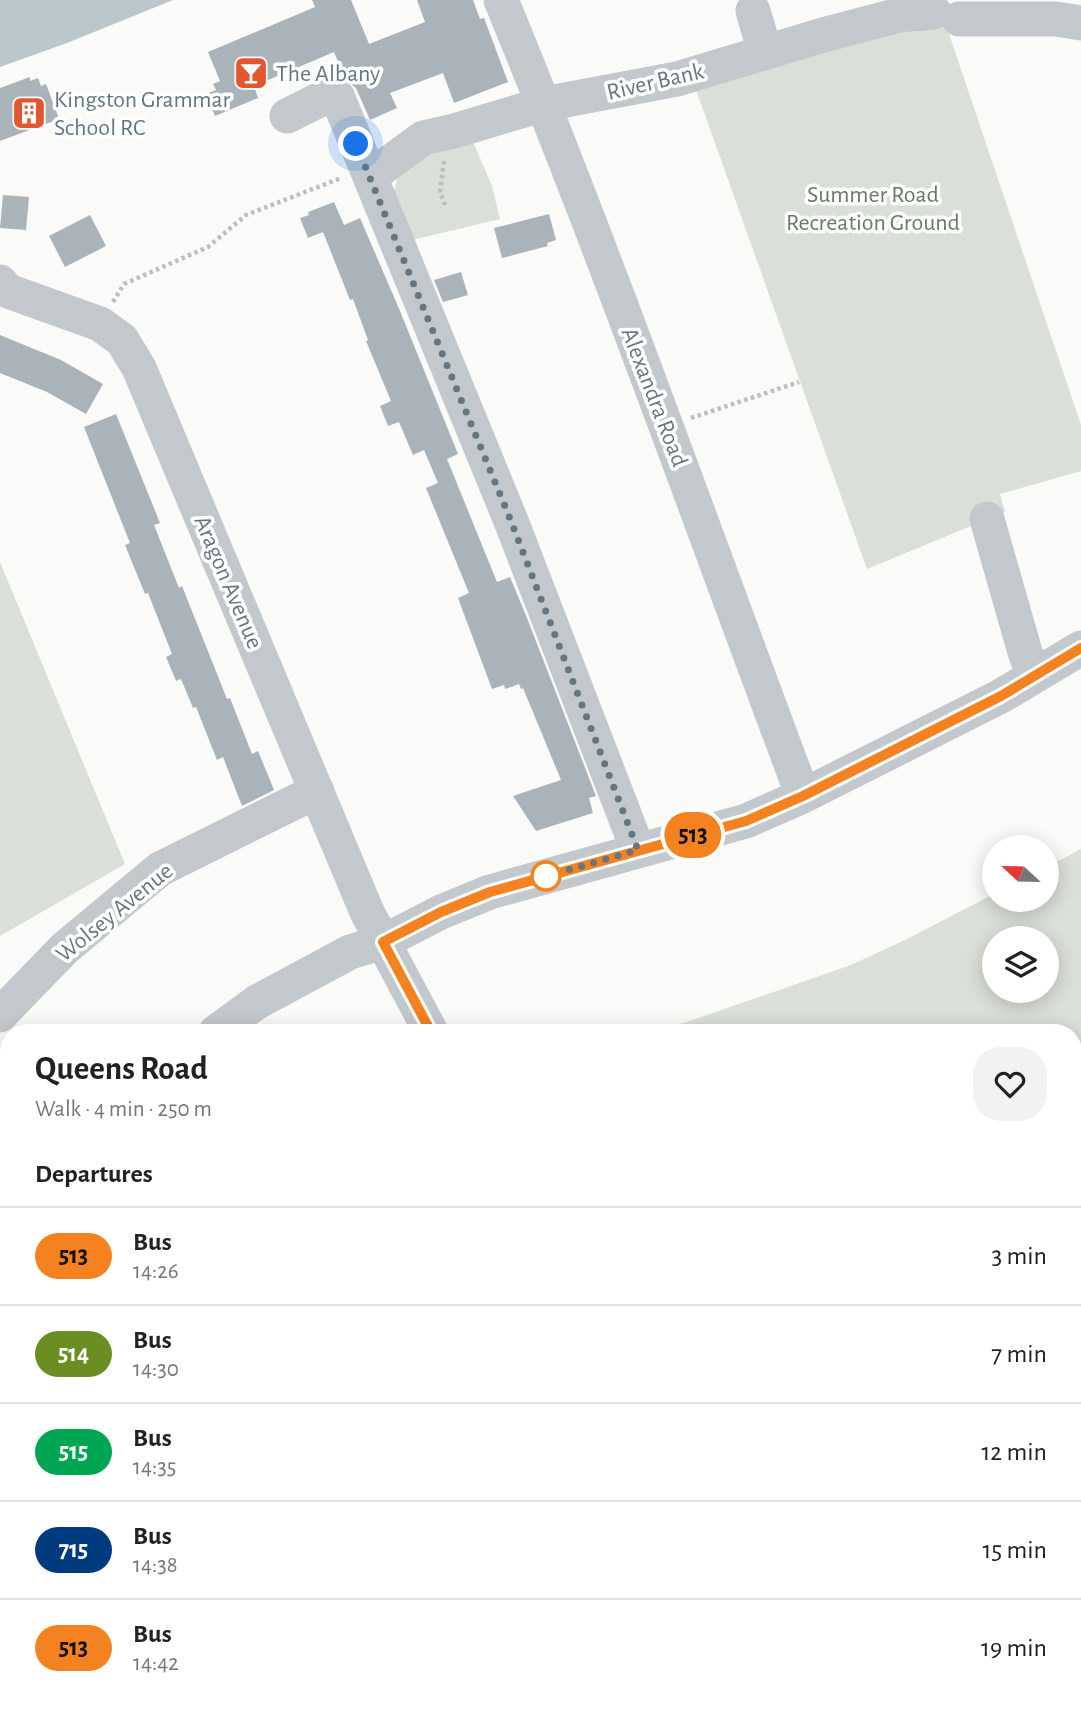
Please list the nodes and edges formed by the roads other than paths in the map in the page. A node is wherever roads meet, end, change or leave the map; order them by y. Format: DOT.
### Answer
graph roads {
  1 [pos="501,0"];
  2 [pos="753,11"];
  3 [pos="1081,23"];
  4 [pos="765,52"];
  5 [pos="544,104"];
  6 [pos="288,116"];
  7 [pos="368,172"];
  8 [pos="4,286"];
  9 [pos="987,520"];
  10 [pos="1081,648"];
  11 [pos="1034,676"];
  12 [pos="317,791"];
  13 [pos="803,796"];
  14 [pos="638,850"];
  15 [pos="383,942"];
  16 [pos="0,1015"];
  17 [pos="227,1024"];
  18 [pos="427,1024"];
  1 -- 5 [label="street, Alexandra Road"];
  2 -- 4 [label="street"];
  3 -- 4 [label="street, River Bank"];
  4 -- 5 [label="street, River Bank"];
  5 -- 7 [label="street, River Bank"];
  5 -- 13 [label="street, Alexandra Road"];
  6 -- 7 [label="street"];
  7 -- 14 [label="street"];
  8 -- 12 [label="street, Aragon Avenue"];
  9 -- 11 [label="street"];
  10 -- 11 [label="street"];
  11 -- 13 [label="street"];
  12 -- 15 [label="street, Aragon Avenue"];
  12 -- 16 [label="street, Wolsey Avenue"];
  13 -- 14 [label="street"];
  14 -- 15 [label="street"];
  15 -- 17 [label="street"];
  15 -- 18 [label="street, Aragon Avenue"];
}
